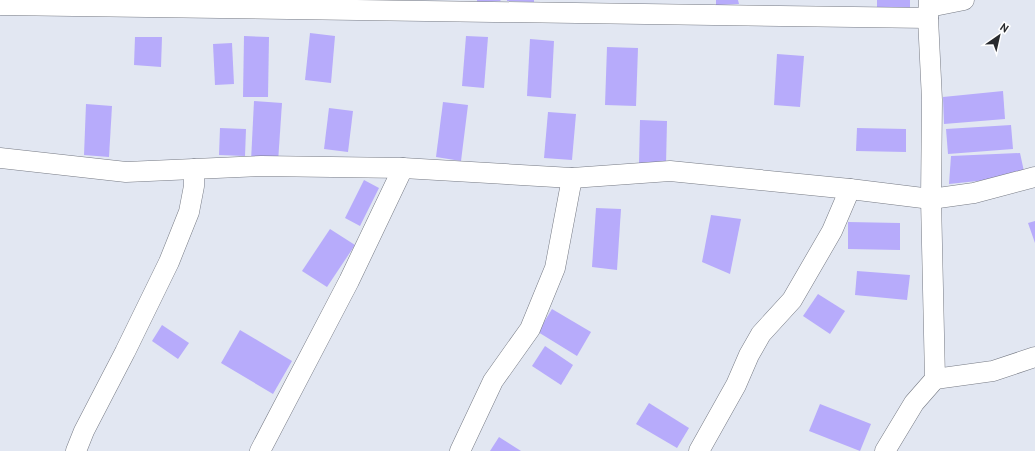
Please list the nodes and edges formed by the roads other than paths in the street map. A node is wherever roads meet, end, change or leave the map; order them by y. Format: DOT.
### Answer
graph roads {
  1 [pos="964,0"];
  2 [pos="0,5"];
  3 [pos="928,8"];
  4 [pos="0,158"];
  5 [pos="403,168"];
  6 [pos="194,169"];
  7 [pos="1035,177"];
  8 [pos="572,178"];
  9 [pos="850,189"];
  10 [pos="931,200"];
  11 [pos="1035,357"];
  12 [pos="935,379"];
  13 [pos="76,451"];
  14 [pos="260,451"];
  15 [pos="460,451"];
  16 [pos="699,451"];
  17 [pos="885,451"];
  1 -- 3 [label="street"];
  2 -- 3 [label="street"];
  3 -- 10 [label="street"];
  4 -- 6 [label="street"];
  5 -- 6 [label="street"];
  5 -- 8 [label="street"];
  5 -- 14 [label="street"];
  6 -- 13 [label="street"];
  7 -- 10 [label="street"];
  8 -- 9 [label="street"];
  8 -- 15 [label="street"];
  9 -- 10 [label="street"];
  9 -- 16 [label="street"];
  10 -- 12 [label="street"];
  11 -- 12 [label="street"];
  12 -- 17 [label="street"];
}
